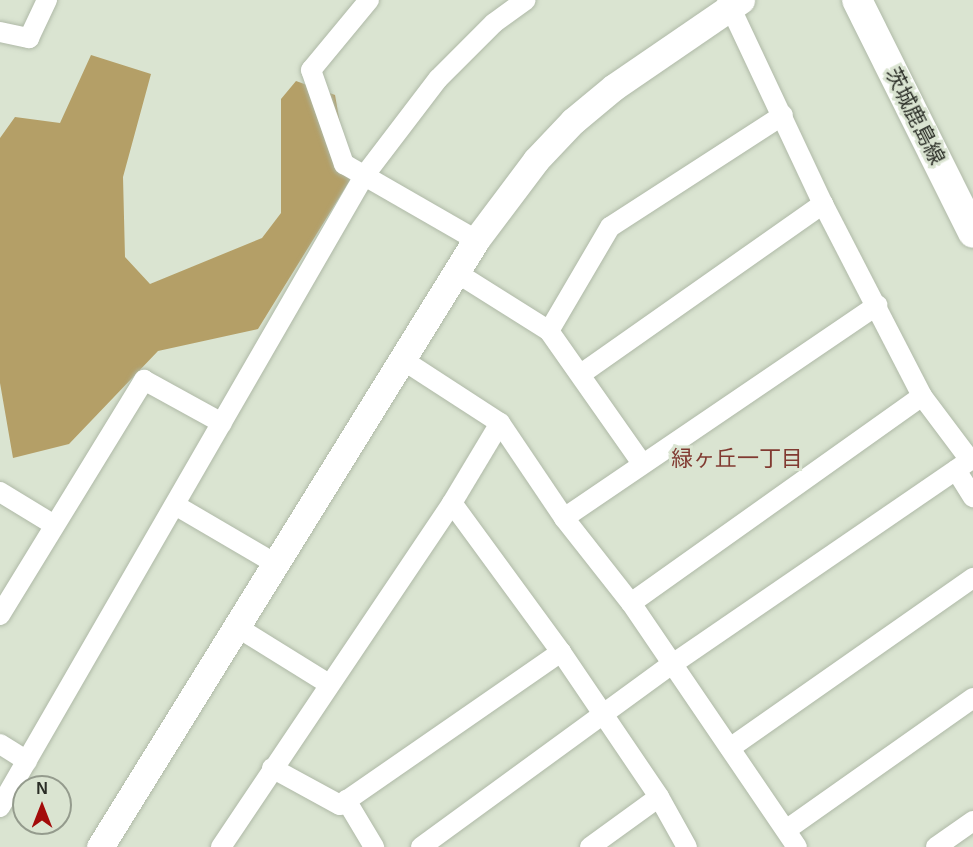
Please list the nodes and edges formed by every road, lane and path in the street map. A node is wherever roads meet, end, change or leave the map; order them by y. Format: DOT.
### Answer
graph roads {
  1 [pos="47,0"];
  2 [pos="369,0"];
  3 [pos="526,0"];
  4 [pos="857,0"];
  5 [pos="733,2"];
  6 [pos="0,33"];
  7 [pos="783,115"];
  8 [pos="364,176"];
  9 [pos="823,204"];
  10 [pos="973,232"];
  11 [pos="476,240"];
  12 [pos="458,273"];
  13 [pos="877,305"];
  14 [pos="549,331"];
  15 [pos="403,360"];
  16 [pos="581,374"];
  17 [pos="922,396"];
  18 [pos="222,423"];
  19 [pos="500,423"];
  20 [pos="641,462"];
  21 [pos="966,462"];
  22 [pos="0,492"];
  23 [pos="973,496"];
  24 [pos="452,503"];
  25 [pos="175,505"];
  26 [pos="564,518"];
  27 [pos="54,525"];
  28 [pos="276,564"];
  29 [pos="973,578"];
  30 [pos="631,603"];
  31 [pos="0,615"];
  32 [pos="237,627"];
  33 [pos="561,652"];
  34 [pos="671,665"];
  35 [pos="329,684"];
  36 [pos="973,698"];
  37 [pos="601,716"];
  38 [pos="0,744"];
  39 [pos="729,748"];
  40 [pos="27,761"];
  41 [pos="272,768"];
  42 [pos="659,797"];
  43 [pos="346,800"];
  44 [pos="0,807"];
  45 [pos="973,821"];
  46 [pos="786,830"];
  47 [pos="100,847"];
  48 [pos="220,847"];
  49 [pos="374,847"];
  50 [pos="421,847"];
  51 [pos="590,847"];
  52 [pos="687,847"];
  53 [pos="797,847"];
  54 [pos="936,847"];
  1 -- 6 [label="street"];
  2 -- 8 [label="street"];
  3 -- 8 [label="street"];
  4 -- 10 [label="main road, 茨城鹿島線"];
  5 -- 7 [label="street"];
  5 -- 11 [label="street"];
  7 -- 9 [label="street"];
  7 -- 14 [label="street"];
  8 -- 11 [label="street"];
  8 -- 18 [label="street"];
  9 -- 13 [label="street"];
  9 -- 16 [label="street"];
  11 -- 12 [label="street"];
  12 -- 14 [label="street"];
  12 -- 15 [label="street"];
  13 -- 17 [label="street"];
  13 -- 20 [label="street"];
  14 -- 16 [label="street"];
  15 -- 19 [label="street"];
  15 -- 28 [label="street"];
  16 -- 20 [label="street"];
  17 -- 21 [label="street"];
  17 -- 30 [label="street"];
  18 -- 25 [label="street"];
  18 -- 27 [label="street"];
  19 -- 24 [label="street"];
  19 -- 26 [label="street"];
  20 -- 26 [label="street"];
  21 -- 23 [label="street"];
  21 -- 34 [label="street"];
  22 -- 27 [label="street"];
  24 -- 33 [label="street"];
  24 -- 35 [label="street"];
  25 -- 28 [label="street"];
  25 -- 40 [label="street"];
  26 -- 30 [label="street"];
  27 -- 31 [label="street"];
  28 -- 32 [label="street"];
  29 -- 39 [label="street"];
  30 -- 34 [label="street"];
  32 -- 35 [label="street"];
  32 -- 47 [label="street"];
  33 -- 37 [label="street"];
  33 -- 43 [label="street"];
  34 -- 37 [label="street"];
  34 -- 39 [label="street"];
  35 -- 41 [label="street"];
  36 -- 46 [label="street"];
  37 -- 42 [label="street"];
  37 -- 50 [label="street"];
  38 -- 40 [label="street"];
  39 -- 46 [label="street"];
  40 -- 44 [label="street"];
  41 -- 43 [label="street"];
  41 -- 48 [label="street"];
  42 -- 51 [label="street"];
  42 -- 52 [label="street"];
  43 -- 49 [label="street"];
  45 -- 54 [label="street"];
  46 -- 53 [label="street"];
}
